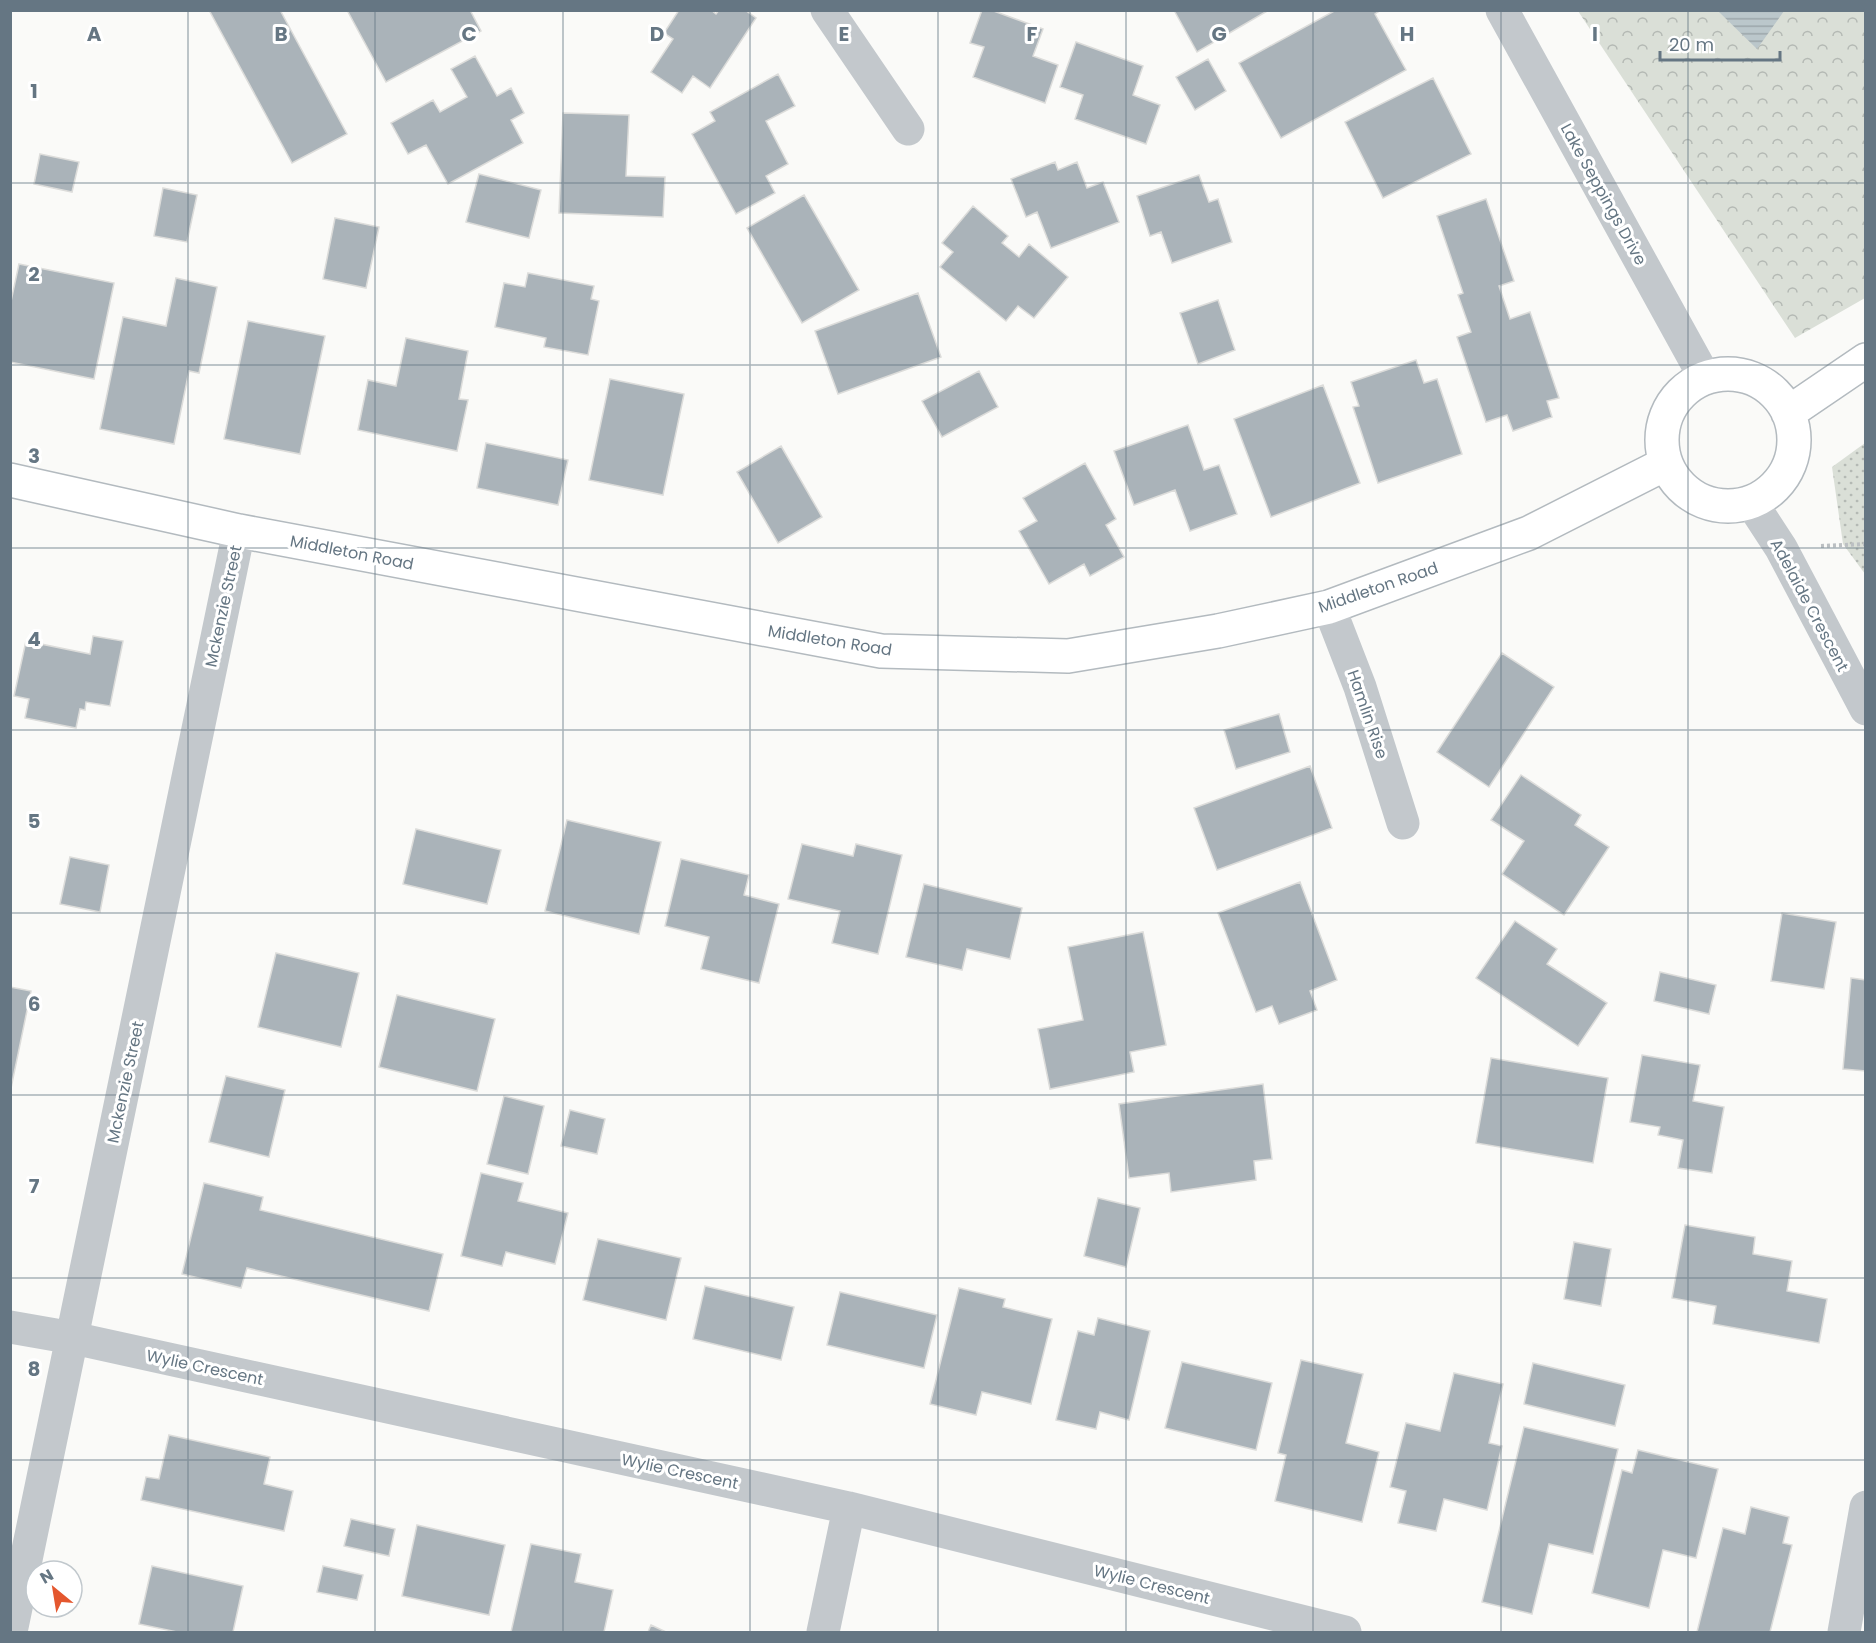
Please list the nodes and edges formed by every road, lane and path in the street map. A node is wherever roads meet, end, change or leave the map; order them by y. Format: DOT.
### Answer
graph roads {
  1 [pos="827,10"];
  2 [pos="1502,10"];
  3 [pos="908,129"];
  4 [pos="1866,360"];
  5 [pos="1705,378"];
  6 [pos="1788,413"];
  7 [pos="1665,464"];
  8 [pos="10,480"];
  9 [pos="1751,502"];
  10 [pos="239,531"];
  11 [pos="1329,607"];
  12 [pos="1866,709"];
  13 [pos="1403,823"];
  14 [pos="10,1327"];
  15 [pos="73,1338"];
  16 [pos="849,1508"];
  17 [pos="1866,1508"];
  18 [pos="11,1632"];
  19 [pos="823,1632"];
  20 [pos="1345,1632"];
  21 [pos="1844,1632"];
  1 -- 3 [label="street"];
  2 -- 5 [label="street, Lake Seppings Drive"];
  4 -- 6 [label="main road"];
  5 -- 6 [label="main road"];
  5 -- 7 [label="main road"];
  6 -- 9 [label="main road"];
  7 -- 9 [label="main road"];
  7 -- 11 [label="main road, Middleton Road"];
  8 -- 10 [label="main road, Middleton Road"];
  9 -- 12 [label="street, Adelaide Crescent"];
  10 -- 11 [label="main road, Middleton Road"];
  10 -- 15 [label="street, Mckenzie Street"];
  11 -- 13 [label="street, Hamlin Rise"];
  14 -- 15 [label="street, Wylie Crescent"];
  15 -- 16 [label="street, Wylie Crescent"];
  15 -- 18 [label="street, Mckenzie Street"];
  16 -- 19 [label="street"];
  16 -- 20 [label="street, Wylie Crescent"];
  17 -- 21 [label="street"];
}
